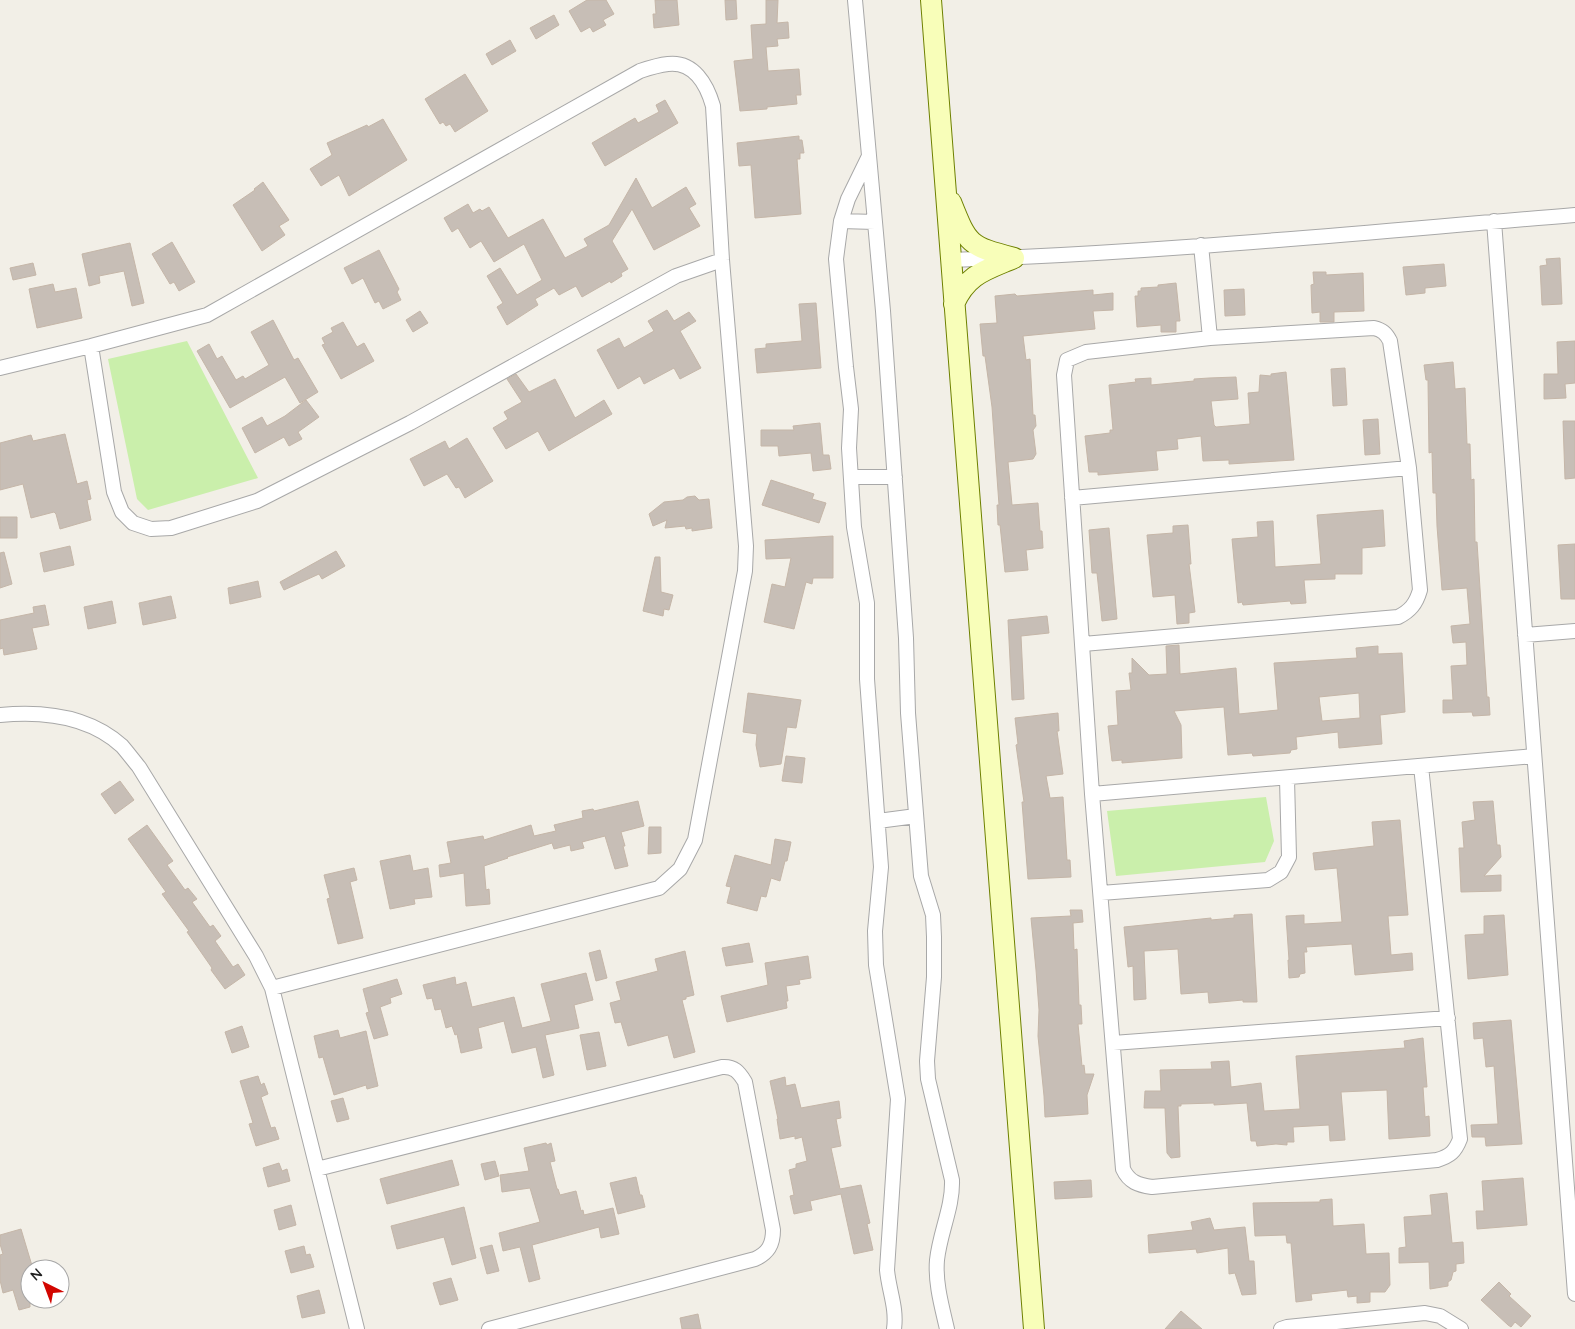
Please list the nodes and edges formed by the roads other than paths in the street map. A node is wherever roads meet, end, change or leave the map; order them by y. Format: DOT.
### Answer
graph roads {
  1 [pos="855,0"];
  2 [pos="931,0"];
  3 [pos="869,155"];
  4 [pos="945,186"];
  5 [pos="1575,215"];
  6 [pos="840,221"];
  7 [pos="1494,221"];
  8 [pos="875,222"];
  9 [pos="1201,245"];
  10 [pos="1014,258"];
  11 [pos="722,260"];
  12 [pos="950,260"];
  13 [pos="954,304"];
  14 [pos="1210,338"];
  15 [pos="90,346"];
  16 [pos="0,368"];
  17 [pos="1410,468"];
  18 [pos="851,476"];
  19 [pos="895,477"];
  20 [pos="1072,498"];
  21 [pos="1575,631"];
  22 [pos="1525,634"];
  23 [pos="1083,644"];
  24 [pos="0,715"];
  25 [pos="1534,756"];
  26 [pos="1421,766"];
  27 [pos="1287,779"];
  28 [pos="1092,794"];
  29 [pos="916,816"];
  30 [pos="878,821"];
  31 [pos="1101,893"];
  32 [pos="272,988"];
  33 [pos="1448,1018"];
  34 [pos="1113,1043"];
  35 [pos="317,1169"];
  36 [pos="1573,1233"];
  37 [pos="1575,1294"];
  38 [pos="357,1329"];
  39 [pos="489,1329"];
  40 [pos="894,1329"];
  41 [pos="947,1329"];
  42 [pos="1034,1329"];
  43 [pos="1281,1329"];
  44 [pos="1461,1329"];
  1 -- 3 [label="street"];
  2 -- 4 [label="main road"];
  3 -- 6 [label="street"];
  3 -- 8 [label="street"];
  4 -- 10 [label="main road"];
  4 -- 12 [label="main road"];
  5 -- 7 [label="street"];
  6 -- 8 [label="street"];
  6 -- 18 [label="street"];
  7 -- 9 [label="street"];
  7 -- 22 [label="street"];
  8 -- 19 [label="street"];
  9 -- 10 [label="street"];
  9 -- 14 [label="street"];
  10 -- 12 [label="street"];
  10 -- 13 [label="main road"];
  11 -- 15 [label="street"];
  11 -- 15 [label="street"];
  11 -- 32 [label="street"];
  12 -- 13 [label="main road"];
  13 -- 42 [label="main road"];
  14 -- 17 [label="street"];
  14 -- 20 [label="street"];
  15 -- 16 [label="street"];
  17 -- 20 [label="street"];
  17 -- 23 [label="street"];
  18 -- 19 [label="street"];
  18 -- 30 [label="street"];
  19 -- 29 [label="street"];
  20 -- 23 [label="street"];
  21 -- 22 [label="street"];
  22 -- 25 [label="street"];
  23 -- 28 [label="street"];
  24 -- 32 [label="street"];
  25 -- 26 [label="street"];
  25 -- 36 [label="street"];
  26 -- 27 [label="street"];
  26 -- 33 [label="street"];
  27 -- 28 [label="street"];
  27 -- 31 [label="street"];
  28 -- 31 [label="street"];
  29 -- 30 [label="street"];
  29 -- 41 [label="street"];
  30 -- 40 [label="street"];
  31 -- 34 [label="street"];
  32 -- 35 [label="street"];
  33 -- 34 [label="street"];
  33 -- 34 [label="street"];
  35 -- 38 [label="street"];
  35 -- 39 [label="street"];
  36 -- 37 [label="street"];
  43 -- 44 [label="street"];
}
